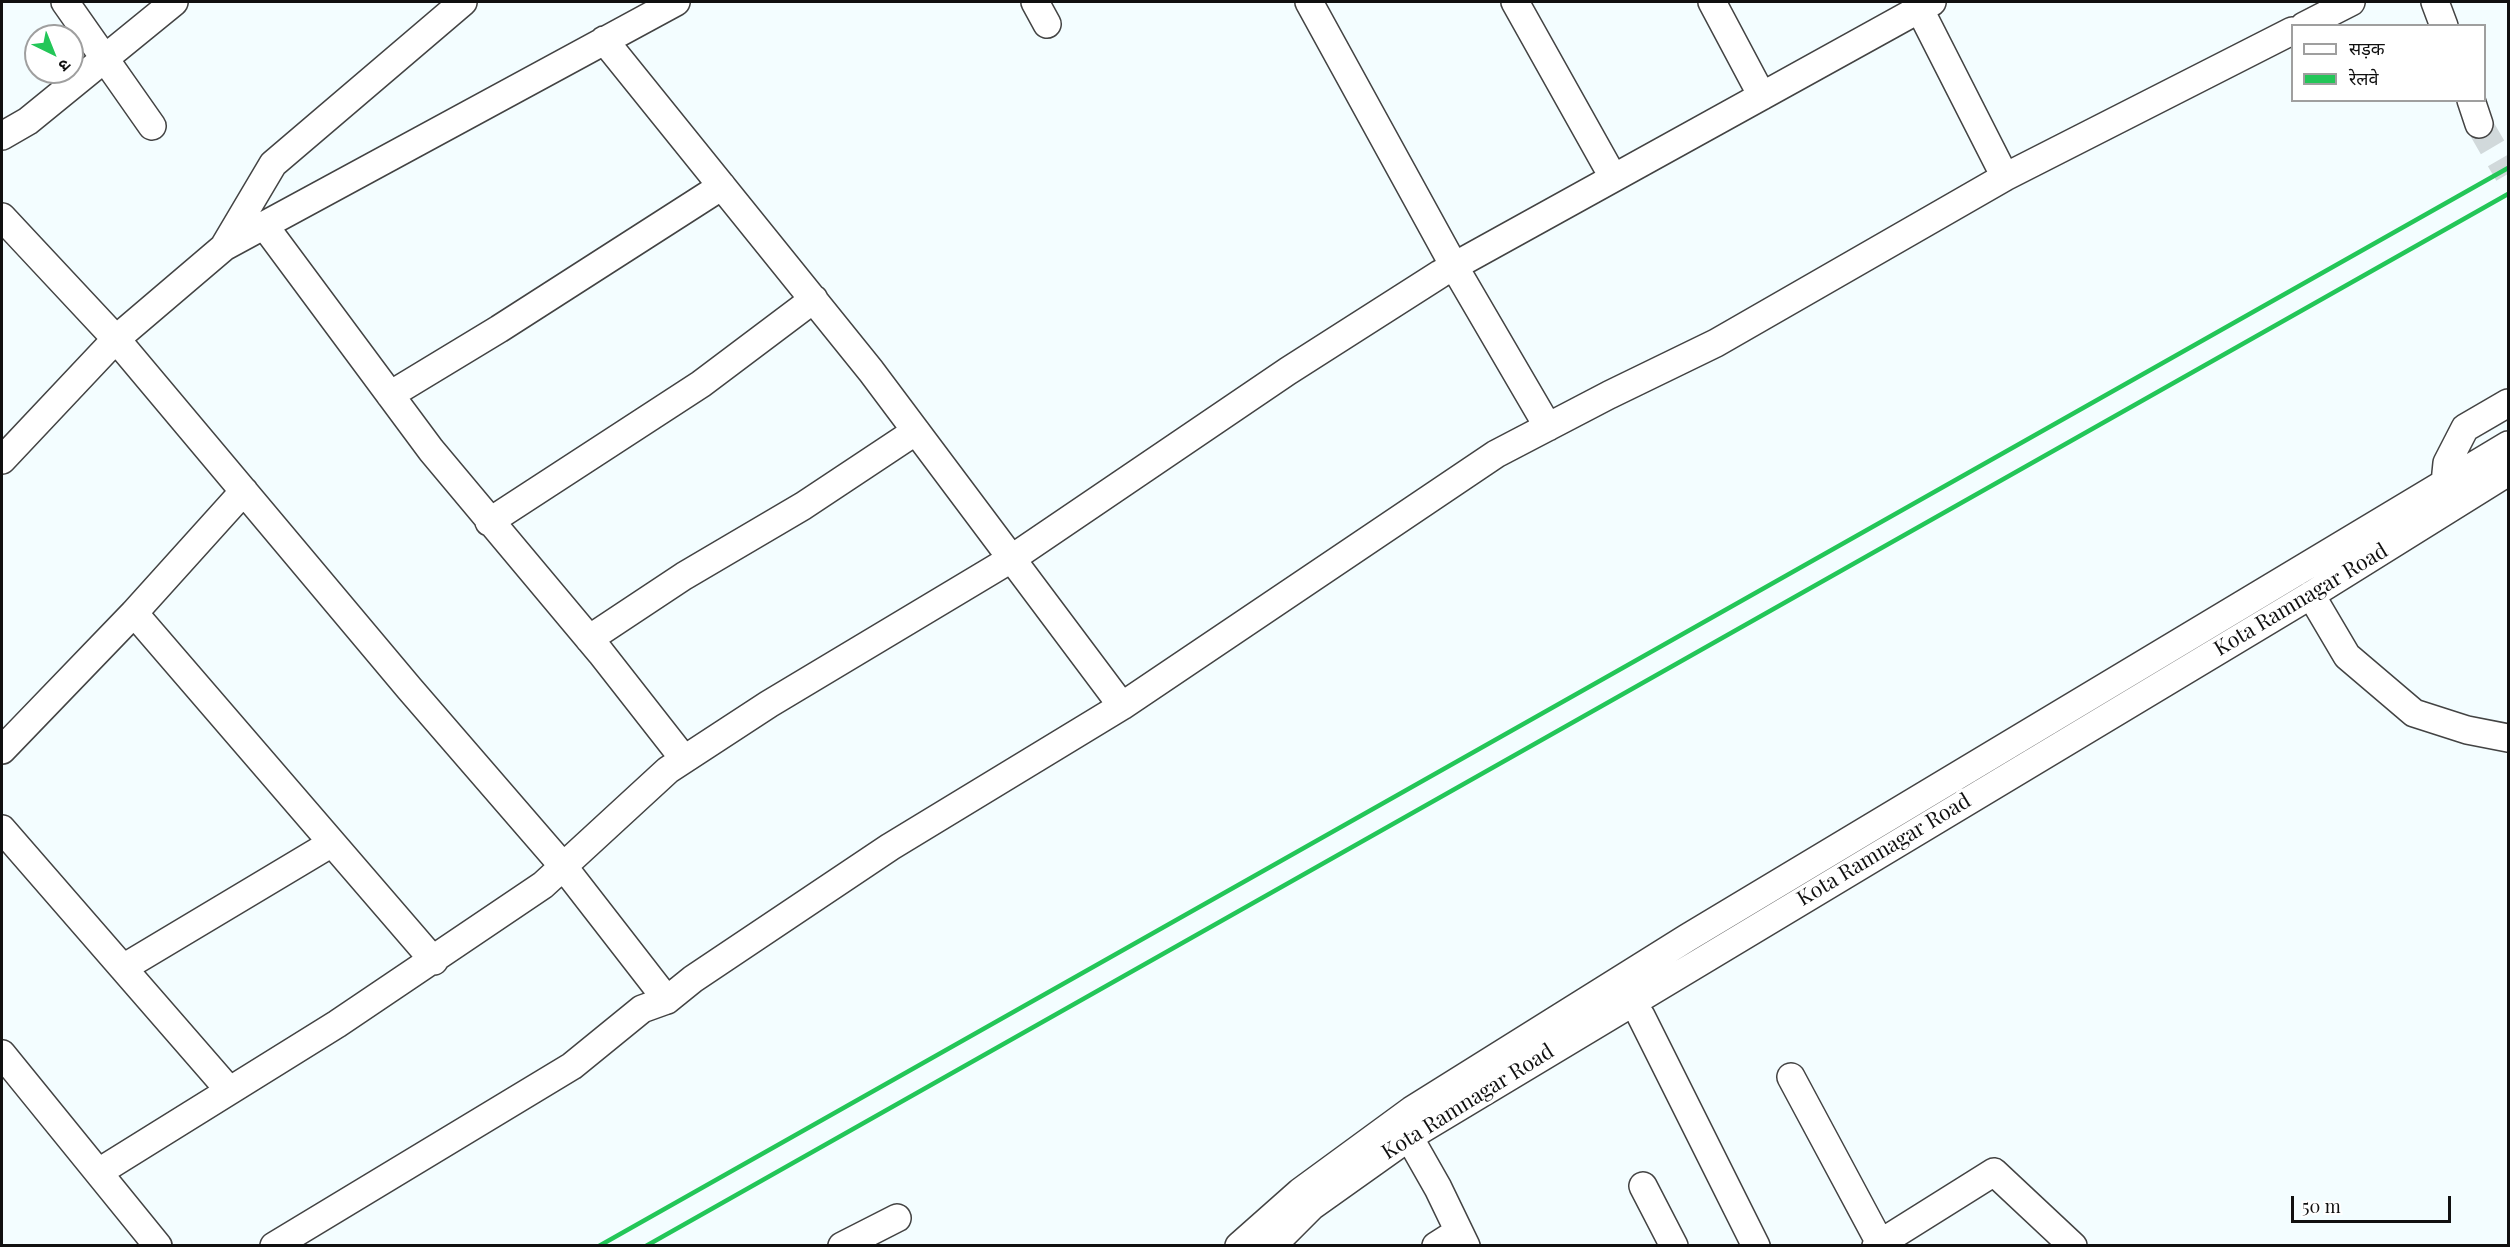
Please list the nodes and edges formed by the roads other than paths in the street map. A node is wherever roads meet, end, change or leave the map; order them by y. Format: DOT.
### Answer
graph roads {
  1 [pos="64,2"];
  2 [pos="174,2"];
  3 [pos="463,2"];
  4 [pos="676,2"];
  5 [pos="1309,2"];
  6 [pos="1515,2"];
  7 [pos="1712,2"];
  8 [pos="2351,2"];
  9 [pos="2435,2"];
  10 [pos="1922,4"];
  11 [pos="2308,24"];
  12 [pos="2443,24"];
  13 [pos="2291,33"];
  14 [pos="604,40"];
  15 [pos="105,59"];
  16 [pos="1762,96"];
  17 [pos="152,126"];
  18 [pos="2,136"];
  19 [pos="1613,177"];
  20 [pos="2005,177"];
  21 [pos="722,186"];
  22 [pos="2,217"];
  23 [pos="264,225"];
  24 [pos="224,247"];
  25 [pos="1454,266"];
  26 [pos="814,299"];
  27 [pos="116,339"];
  28 [pos="390,395"];
  29 [pos="2508,403"];
  30 [pos="1548,427"];
  31 [pos="916,431"];
  32 [pos="2508,445"];
  33 [pos="2,460"];
  34 [pos="2508,472"];
  35 [pos="2445,483"];
  36 [pos="244,491"];
  37 [pos="489,522"];
  38 [pos="2405,522"];
  39 [pos="1011,559"];
  40 [pos="2311,595"];
  41 [pos="134,613"];
  42 [pos="589,639"];
  43 [pos="1122,706"];
  44 [pos="2508,738"];
  45 [pos="2,750"];
  46 [pos="684,759"];
  47 [pos="2,829"];
  48 [pos="332,843"];
  49 [pos="564,866"];
  50 [pos="434,961"];
  51 [pos="123,968"];
  52 [pos="666,1000"];
  53 [pos="1641,1016"];
  54 [pos="2,1054"];
  55 [pos="1791,1077"];
  56 [pos="229,1090"];
  57 [pos="1409,1137"];
  58 [pos="99,1172"];
  59 [pos="1644,1186"];
  60 [pos="897,1218"];
  61 [pos="1453,1241"];
  62 [pos="1878,1244"];
  63 [pos="158,1245"];
  64 [pos="274,1245"];
  65 [pos="842,1245"];
  66 [pos="1239,1245"];
  67 [pos="1272,1245"];
  68 [pos="1674,1245"];
  69 [pos="1756,1245"];
  70 [pos="2073,1245"];
  1 -- 15 [label="street"];
  2 -- 15 [label="street"];
  3 -- 24 [label="street"];
  4 -- 14 [label="street"];
  5 -- 25 [label="street"];
  6 -- 19 [label="street"];
  7 -- 16 [label="street"];
  8 -- 11 [label="street"];
  9 -- 12 [label="street"];
  10 -- 16 [label="street"];
  10 -- 20 [label="street"];
  13 -- 20 [label="street"];
  14 -- 21 [label="street"];
  14 -- 23 [label="street"];
  15 -- 17 [label="street"];
  15 -- 18 [label="street"];
  16 -- 19 [label="street"];
  19 -- 25 [label="street"];
  20 -- 30 [label="street"];
  21 -- 26 [label="street"];
  21 -- 28 [label="street"];
  22 -- 27 [label="street"];
  23 -- 24 [label="street"];
  23 -- 28 [label="street"];
  24 -- 27 [label="street"];
  25 -- 30 [label="street"];
  25 -- 39 [label="street"];
  26 -- 31 [label="street"];
  26 -- 37 [label="street"];
  27 -- 33 [label="street"];
  27 -- 36 [label="street"];
  28 -- 37 [label="street"];
  29 -- 35 [label="street"];
  30 -- 43 [label="street"];
  31 -- 39 [label="street"];
  31 -- 42 [label="street"];
  32 -- 35 [label="street"];
  34 -- 38 [label="street, Kota Ramnagar Road"];
  35 -- 38 [label="street"];
  36 -- 41 [label="street"];
  36 -- 49 [label="street"];
  37 -- 42 [label="street"];
  38 -- 40 [label="street, Kota Ramnagar Road"];
  38 -- 66 [label="street"];
  39 -- 43 [label="street"];
  39 -- 46 [label="street"];
  40 -- 44 [label="street"];
  40 -- 57 [label="street, Kota Ramnagar Road"];
  41 -- 45 [label="street"];
  41 -- 48 [label="street"];
  42 -- 46 [label="street"];
  43 -- 52 [label="street"];
  46 -- 49 [label="street"];
  47 -- 51 [label="street"];
  48 -- 50 [label="street"];
  48 -- 51 [label="street"];
  49 -- 50 [label="street"];
  49 -- 52 [label="street"];
  50 -- 56 [label="street"];
  51 -- 56 [label="street"];
  52 -- 64 [label="street"];
  53 -- 69 [label="street"];
  54 -- 58 [label="street"];
  55 -- 62 [label="street"];
  56 -- 58 [label="street"];
  57 -- 61 [label="street"];
  57 -- 67 [label="street, Kota Ramnagar Road"];
  58 -- 63 [label="street"];
  59 -- 68 [label="street"];
  60 -- 65 [label="street"];
  62 -- 70 [label="street"];
}
